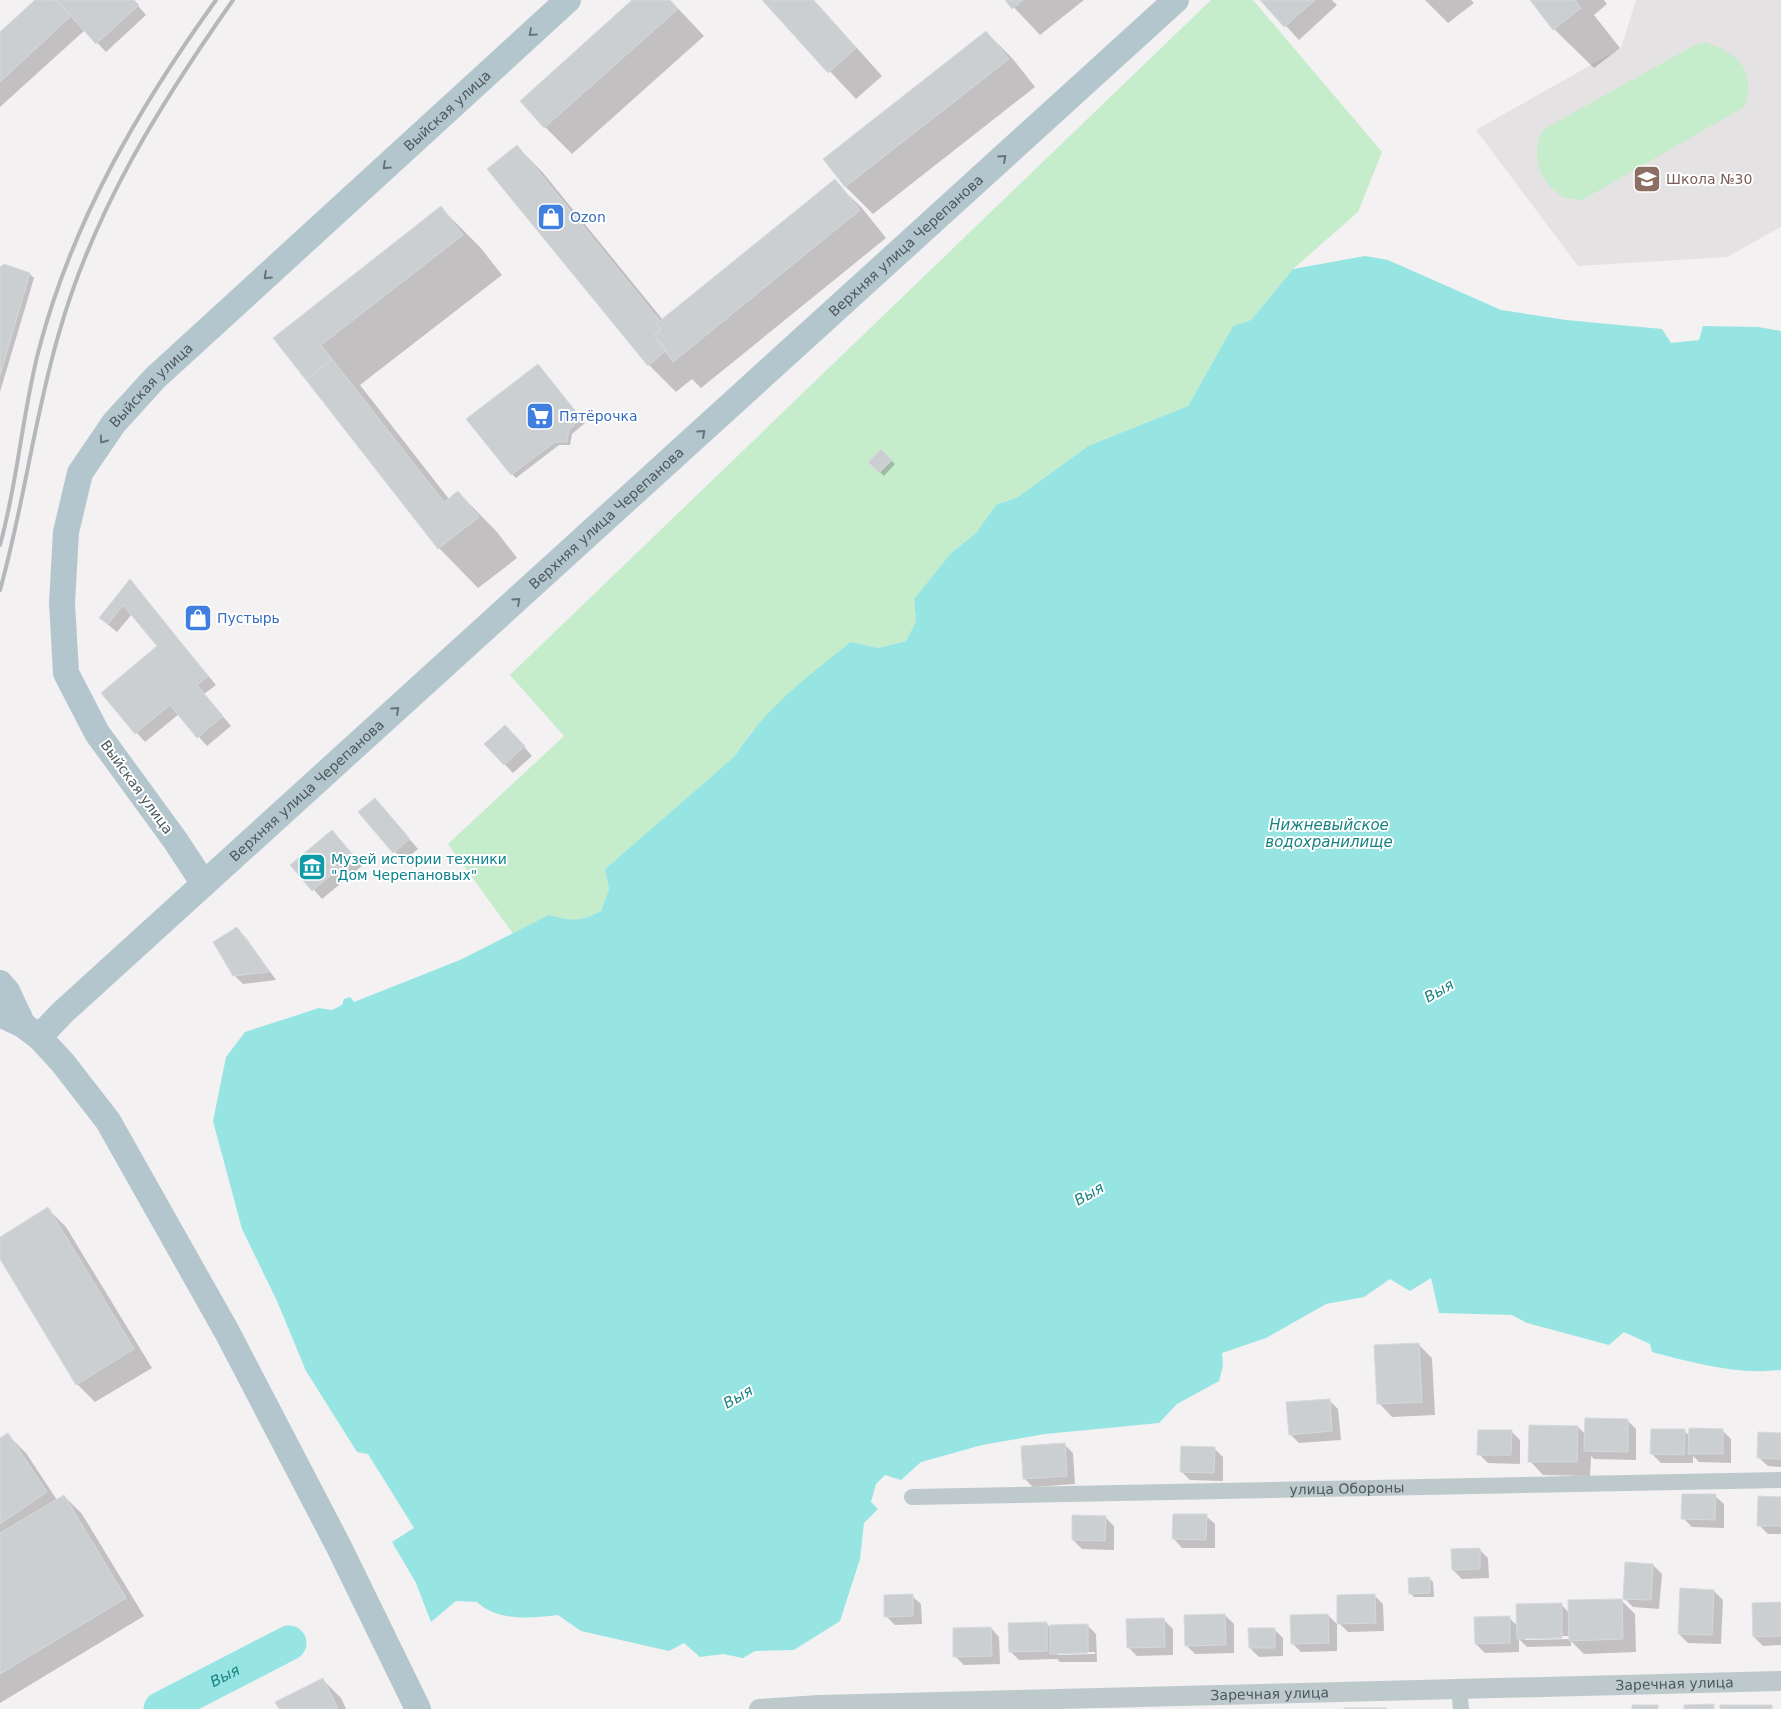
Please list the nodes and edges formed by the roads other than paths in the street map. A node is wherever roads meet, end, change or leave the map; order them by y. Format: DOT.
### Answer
graph roads {
  1 [pos="568,0"];
  2 [pos="1176,0"];
  3 [pos="204,884"];
  4 [pos="0,983"];
  5 [pos="20,1025"];
  6 [pos="1781,1480"];
  7 [pos="912,1497"];
  8 [pos="1781,1681"];
  9 [pos="1460,1699"];
  10 [pos="418,1709"];
  11 [pos="759,1709"];
  1 -- 3 [label="main road, Выйская улица, one-way"];
  3 -- 2 [label="main road, Верхняя улица Черепанова, one-way"];
  3 -- 5 [label="main road, Верхняя улица Черепанова"];
  4 -- 5 [label="main road"];
  5 -- 10 [label="main road"];
  6 -- 7 [label="street, улица Обороны"];
  8 -- 9 [label="street, Заречная улица"];
  9 -- 11 [label="street, Заречная улица"];
}
